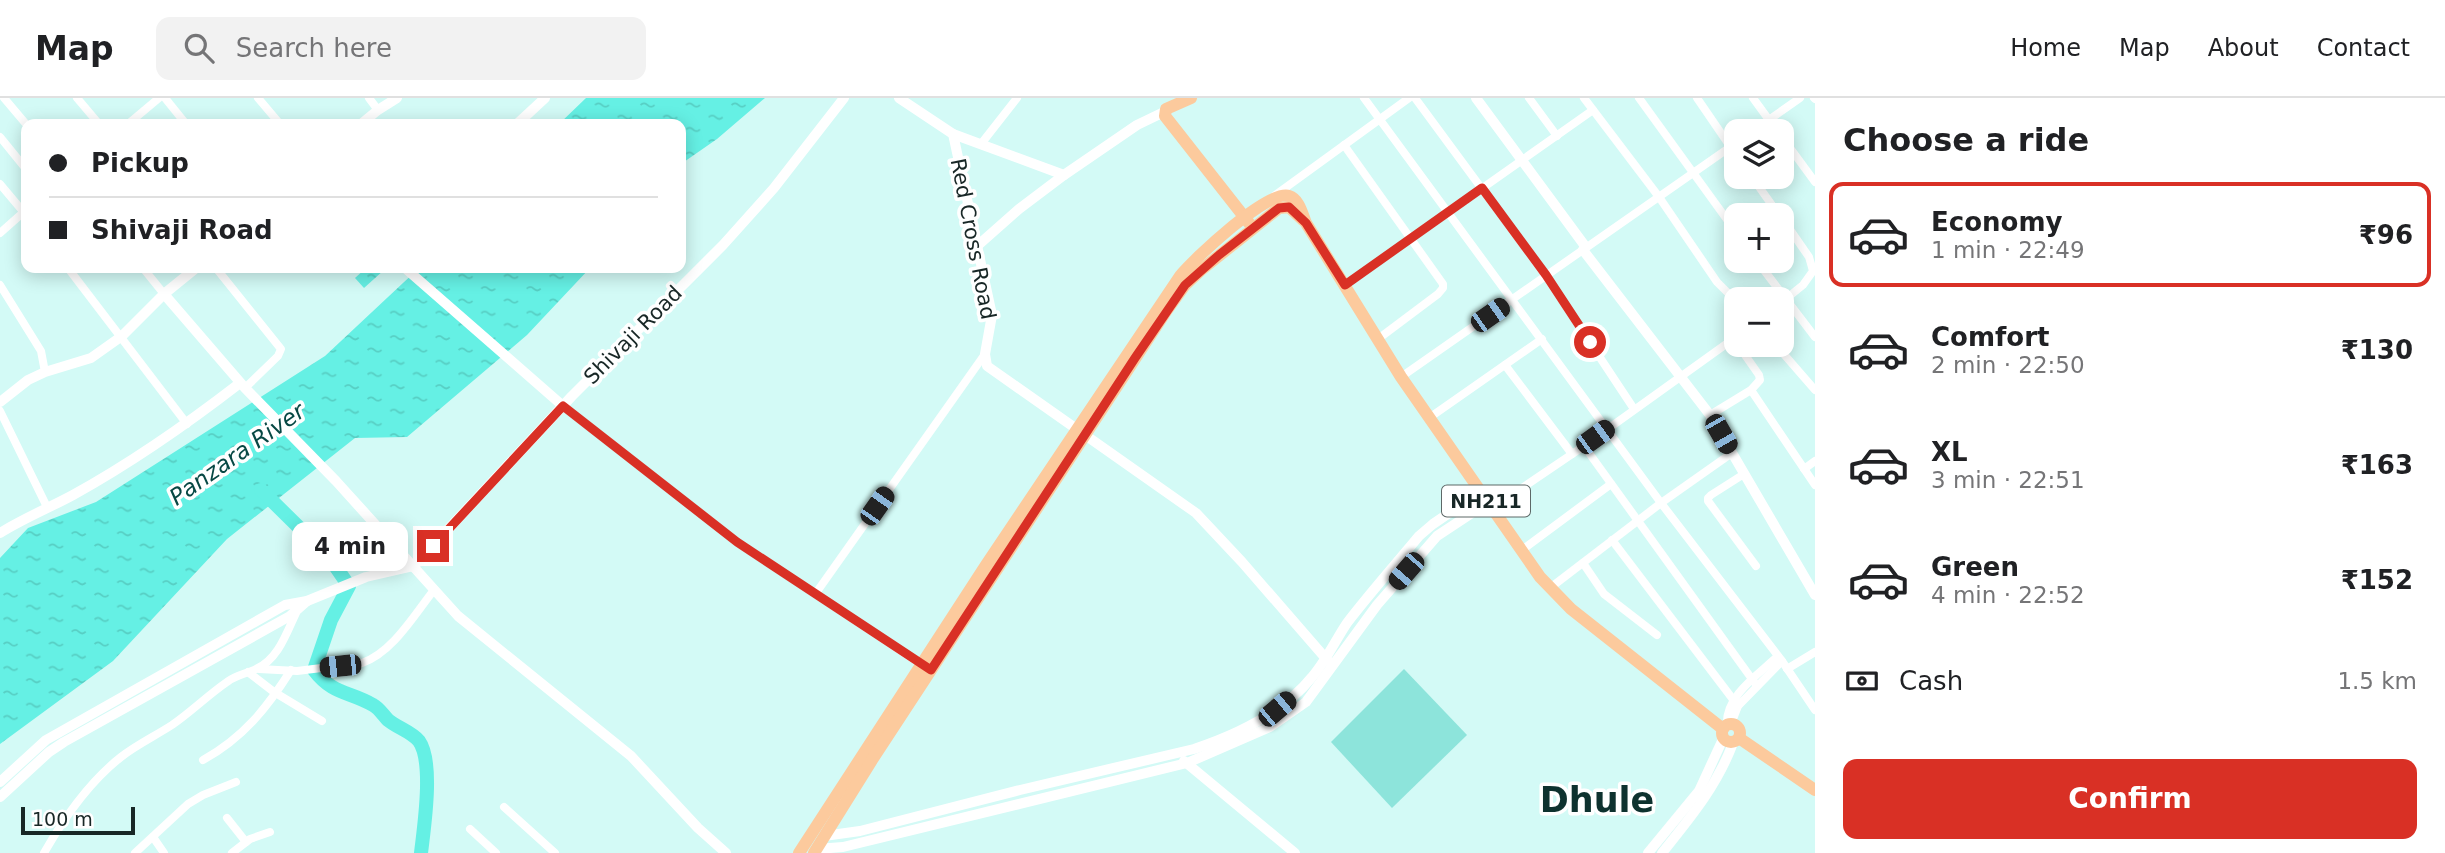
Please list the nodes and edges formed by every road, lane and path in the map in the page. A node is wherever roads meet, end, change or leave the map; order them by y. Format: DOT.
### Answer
graph roads {
  1 [pos="4,98"];
  2 [pos="77,98"];
  3 [pos="162,98"];
  4 [pos="258,98"];
  5 [pos="369,98"];
  6 [pos="397,98"];
  7 [pos="545,98"];
  8 [pos="844,98"];
  9 [pos="899,98"];
  10 [pos="1017,98"];
  11 [pos="1191,98"];
  12 [pos="1364,98"];
  13 [pos="1409,98"];
  14 [pos="1415,98"];
  15 [pos="1476,98"];
  16 [pos="1529,98"];
  17 [pos="1639,98"];
  18 [pos="1697,98"];
  19 [pos="1753,98"];
  20 [pos="1800,98"];
  21 [pos="1590,102"];
  22 [pos="378,110"];
  23 [pos="1164,112"];
  24 [pos="22,119"];
  25 [pos="95,119"];
  26 [pos="135,119"];
  27 [pos="181,119"];
  28 [pos="276,119"];
  29 [pos="367,119"];
  30 [pos="522,119"];
  31 [pos="1380,119"];
  32 [pos="1768,119"];
  33 [pos="1770,119"];
  34 [pos="1724,133"];
  35 [pos="953,134"];
  36 [pos="1557,136"];
  37 [pos="0,137"];
  38 [pos="981,144"];
  39 [pos="1344,145"];
  40 [pos="1724,151"];
  41 [pos="1794,153"];
  42 [pos="1522,162"];
  43 [pos="21,163"];
  44 [pos="1694,173"];
  45 [pos="1064,175"];
  46 [pos="1815,182"];
  47 [pos="0,184"];
  48 [pos="1482,188"];
  49 [pos="1272,197"];
  50 [pos="1659,197"];
  51 [pos="21,208"];
  52 [pos="1448,211"];
  53 [pos="21,215"];
  54 [pos="1724,215"];
  55 [pos="1249,223"];
  56 [pos="1306,223"];
  57 [pos="0,233"];
  58 [pos="1794,236"];
  59 [pos="1411,238"];
  60 [pos="976,247"];
  61 [pos="1583,250"];
  62 [pos="1814,271"];
  63 [pos="72,273"];
  64 [pos="147,273"];
  65 [pos="190,273"];
  66 [pos="220,273"];
  67 [pos="411,273"];
  68 [pos="1546,275"];
  69 [pos="0,285"];
  70 [pos="1345,285"];
  71 [pos="1724,289"];
  72 [pos="1794,292"];
  73 [pos="164,294"];
  74 [pos="1512,299"];
  75 [pos="1794,313"];
  76 [pos="122,336"];
  77 [pos="1815,337"];
  78 [pos="1378,339"];
  79 [pos="1542,339"];
  80 [pos="1724,348"];
  81 [pos="985,354"];
  82 [pos="1747,357"];
  83 [pos="1786,357"];
  84 [pos="1505,365"];
  85 [pos="45,372"];
  86 [pos="1401,377"];
  87 [pos="1680,377"];
  88 [pos="245,389"];
  89 [pos="1751,390"];
  90 [pos="1815,390"];
  91 [pos="0,402"];
  92 [pos="563,406"];
  93 [pos="1634,409"];
  94 [pos="0,411"];
  95 [pos="1710,415"];
  96 [pos="1429,418"];
  97 [pos="187,424"];
  98 [pos="1607,429"];
  99 [pos="1081,433"];
  100 [pos="1584,446"];
  101 [pos="1732,453"];
  102 [pos="1572,454"];
  103 [pos="1815,461"];
  104 [pos="1804,469"];
  105 [pos="1744,474"];
  106 [pos="1611,484"];
  107 [pos="1815,485"];
  108 [pos="1486,501"];
  109 [pos="1661,503"];
  110 [pos="47,507"];
  111 [pos="1637,521"];
  112 [pos="0,533"];
  113 [pos="1612,540"];
  114 [pos="1522,550"];
  115 [pos="1583,563"];
  116 [pos="414,566"];
  117 [pos="1756,566"];
  118 [pos="1550,588"];
  119 [pos="434,590"];
  120 [pos="816,593"];
  121 [pos="1815,594"];
  122 [pos="307,601"];
  123 [pos="297,610"];
  124 [pos="1657,635"];
  125 [pos="1815,652"];
  126 [pos="1325,659"];
  127 [pos="1782,662"];
  128 [pos="926,667"];
  129 [pos="1333,668"];
  130 [pos="258,669"];
  131 [pos="294,670"];
  132 [pos="248,672"];
  133 [pos="1755,683"];
  134 [pos="276,693"];
  135 [pos="1736,703"];
  136 [pos="1815,710"];
  137 [pos="322,721"];
  138 [pos="1729,733"];
  139 [pos="1175,754"];
  140 [pos="203,760"];
  141 [pos="1187,763"];
  142 [pos="1060,780"];
  143 [pos="0,782"];
  144 [pos="236,782"];
  145 [pos="1815,790"];
  146 [pos="1063,794"];
  147 [pos="0,797"];
  148 [pos="504,807"];
  149 [pos="227,818"];
  150 [pos="470,829"];
  151 [pos="270,832"];
  152 [pos="824,836"];
  153 [pos="153,837"];
  154 [pos="246,842"];
  155 [pos="815,851"];
  156 [pos="44,853"];
  157 [pos="135,853"];
  158 [pos="164,853"];
  159 [pos="232,853"];
  160 [pos="496,853"];
  161 [pos="555,853"];
  162 [pos="726,853"];
  163 [pos="799,853"];
  164 [pos="1295,853"];
  165 [pos="1648,853"];
  166 [pos="1662,853"];
  1 -- 24 [label="street"];
  2 -- 25 [label="street"];
  3 -- 26 [label="street"];
  3 -- 27 [label="street"];
  4 -- 28 [label="street"];
  5 -- 22 [label="street"];
  6 -- 22 [label="street"];
  7 -- 30 [label="street"];
  8 -- 92 [label="street, Shivaji Road"];
  9 -- 35 [label="street, Red Cross Road"];
  10 -- 38 [label="street"];
  11 -- 23 [label="main road"];
  12 -- 31 [label="street"];
  13 -- 31 [label="street"];
  14 -- 48 [label="street"];
  15 -- 42 [label="street"];
  16 -- 36 [label="street"];
  17 -- 44 [label="street"];
  18 -- 34 [label="street"];
  19 -- 32 [label="street"];
  20 -- 33 [label="street"];
  21 -- 36 [label="street"];
  21 -- 50 [label="street"];
  22 -- 29 [label="street"];
  23 -- 45 [label="street"];
  23 -- 55 [label="main road"];
  31 -- 39 [label="street"];
  31 -- 52 [label="street"];
  35 -- 38 [label="street"];
  35 -- 60 [label="street, Red Cross Road"];
  36 -- 42 [label="street"];
  37 -- 43 [label="street"];
  38 -- 45 [label="street"];
  39 -- 49 [label="street"];
  39 -- 59 [label="street"];
  40 -- 44 [label="street"];
  41 -- 46 [label="street"];
  42 -- 48 [label="street"];
  42 -- 61 [label="street"];
  44 -- 50 [label="street"];
  44 -- 54 [label="street"];
  45 -- 60 [label="street"];
  47 -- 51 [label="street"];
  48 -- 52 [label="street"];
  48 -- 68 [label="street"];
  49 -- 55 [label="main road"];
  49 -- 56 [label="main road"];
  50 -- 61 [label="street"];
  50 -- 71 [label="street"];
  52 -- 59 [label="street"];
  52 -- 74 [label="street"];
  53 -- 57 [label="street"];
  55 -- 56 [label="main road"];
  55 -- 99 [label="main road"];
  56 -- 70 [label="main road, NH211"];
  58 -- 62 [label="street"];
  59 -- 70 [label="street"];
  59 -- 78 [label="street"];
  60 -- 81 [label="street, Red Cross Road"];
  61 -- 68 [label="street"];
  61 -- 87 [label="street"];
  62 -- 72 [label="street"];
  63 -- 76 [label="street"];
  64 -- 73 [label="street"];
  65 -- 73 [label="street"];
  66 -- 88 [label="street"];
  67 -- 92 [label="street"];
  68 -- 74 [label="street"];
  68 -- 93 [label="street"];
  69 -- 85 [label="street"];
  70 -- 78 [label="main road, NH211"];
  73 -- 76 [label="street"];
  73 -- 88 [label="street"];
  74 -- 79 [label="street"];
  74 -- 86 [label="street"];
  75 -- 77 [label="street"];
  76 -- 85 [label="street"];
  76 -- 97 [label="street"];
  78 -- 86 [label="main road, NH211"];
  79 -- 84 [label="street"];
  79 -- 98 [label="street"];
  80 -- 87 [label="street"];
  81 -- 99 [label="street"];
  81 -- 120 [label="street"];
  82 -- 89 [label="street"];
  83 -- 90 [label="street"];
  84 -- 96 [label="street"];
  84 -- 102 [label="street"];
  85 -- 91 [label="street"];
  86 -- 96 [label="main road, NH211"];
  87 -- 93 [label="street"];
  87 -- 95 [label="street"];
  88 -- 97 [label="street"];
  88 -- 116 [label="street"];
  89 -- 95 [label="street"];
  89 -- 104 [label="street"];
  92 -- 116 [label="street, Shivaji Road"];
  92 -- 120 [label="street"];
  93 -- 98 [label="street"];
  94 -- 110 [label="street"];
  95 -- 101 [label="street"];
  96 -- 108 [label="main road, NH211"];
  97 -- 110 [label="street"];
  98 -- 100 [label="street"];
  98 -- 109 [label="street"];
  99 -- 126 [label="street"];
  99 -- 128 [label="main road"];
  100 -- 102 [label="street"];
  100 -- 106 [label="street"];
  101 -- 105 [label="street"];
  101 -- 109 [label="street"];
  102 -- 108 [label="street"];
  103 -- 104 [label="street"];
  104 -- 107 [label="street"];
  105 -- 117 [label="street"];
  105 -- 121 [label="street"];
  106 -- 111 [label="street"];
  106 -- 114 [label="street"];
  108 -- 114 [label="main road, NH211"];
  108 -- 126 [label="street"];
  108 -- 129 [label="street"];
  109 -- 111 [label="street"];
  109 -- 127 [label="street"];
  110 -- 112 [label="street"];
  111 -- 113 [label="street"];
  111 -- 133 [label="street"];
  113 -- 115 [label="street"];
  113 -- 135 [label="street"];
  114 -- 118 [label="main road, NH211"];
  115 -- 118 [label="street"];
  115 -- 124 [label="street"];
  116 -- 119 [label="street"];
  116 -- 122 [label="street"];
  118 -- 138 [label="main road, NH211"];
  119 -- 131 [label="street"];
  119 -- 162 [label="street"];
  120 -- 128 [label="street"];
  122 -- 123 [label="street"];
  122 -- 143 [label="street"];
  123 -- 130 [label="street"];
  123 -- 147 [label="street"];
  125 -- 127 [label="street"];
  126 -- 129 [label="street"];
  126 -- 139 [label="street"];
  127 -- 133 [label="street"];
  127 -- 136 [label="street"];
  128 -- 152 [label="main road"];
  128 -- 163 [label="main road"];
  129 -- 141 [label="street"];
  130 -- 131 [label="street"];
  130 -- 132 [label="street"];
  131 -- 134 [label="street"];
  132 -- 134 [label="street"];
  132 -- 156 [label="street"];
  133 -- 135 [label="street"];
  134 -- 137 [label="street"];
  134 -- 140 [label="street"];
  135 -- 138 [label="street"];
  138 -- 145 [label="main road, NH211"];
  138 -- 165 [label="street"];
  138 -- 166 [label="street"];
  139 -- 141 [label="street"];
  139 -- 142 [label="street"];
  141 -- 146 [label="street"];
  141 -- 164 [label="street"];
  142 -- 146 [label="street"];
  142 -- 152 [label="street"];
  144 -- 153 [label="street"];
  146 -- 155 [label="street"];
  148 -- 161 [label="street"];
  149 -- 154 [label="street"];
  150 -- 160 [label="street"];
  151 -- 154 [label="street"];
  152 -- 155 [label="main road"];
  153 -- 157 [label="street"];
  153 -- 158 [label="street"];
  154 -- 159 [label="street"];
}
